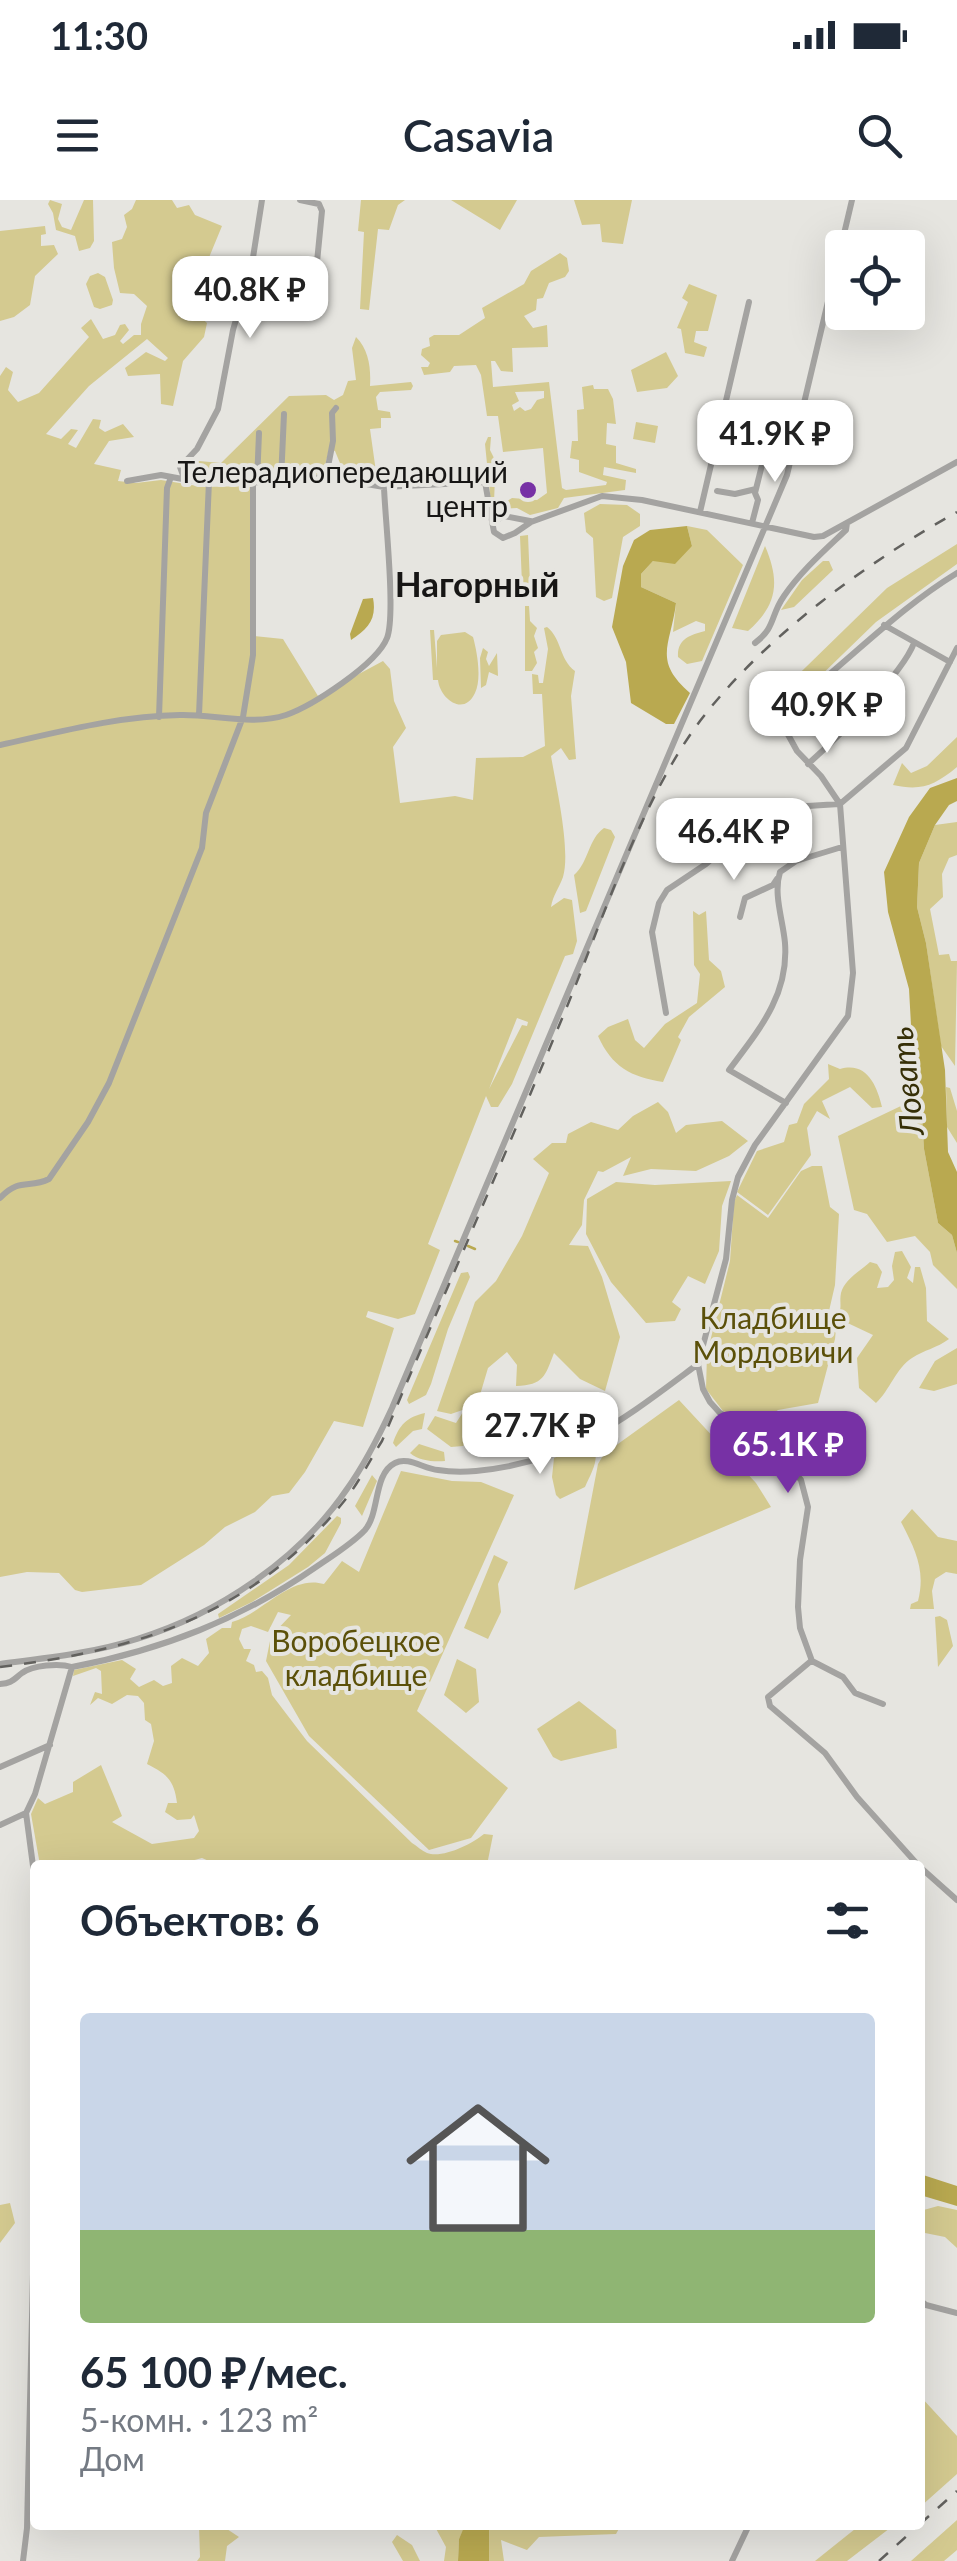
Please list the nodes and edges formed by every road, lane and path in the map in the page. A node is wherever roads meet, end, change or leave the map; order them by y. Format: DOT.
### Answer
graph roads {
  1 [pos="262,200"];
  2 [pos="300,200"];
  3 [pos="852,200"];
  4 [pos="246,288"];
  5 [pos="749,302"];
  6 [pos="336,408"];
  7 [pos="284,414"];
  8 [pos="259,434"];
  9 [pos="768,441"];
  10 [pos="957,462"];
  11 [pos="171,476"];
  12 [pos="326,477"];
  13 [pos="184,478"];
  14 [pos="281,480"];
  15 [pos="127,481"];
  16 [pos="209,481"];
  17 [pos="255,482"];
  18 [pos="384,487"];
  19 [pos="756,489"];
  20 [pos="717,492"];
  21 [pos="700,512"];
  22 [pos="494,521"];
  23 [pos="531,522"];
  24 [pos="752,522"];
  25 [pos="847,522"];
  26 [pos="767,527"];
  27 [pos="957,573"];
  28 [pos="884,625"];
  29 [pos="755,643"];
  30 [pos="914,643"];
  31 [pos="957,648"];
  32 [pos="950,662"];
  33 [pos="159,716"];
  34 [pos="200,716"];
  35 [pos="243,717"];
  36 [pos="0,745"];
  37 [pos="808,764"];
  38 [pos="840,804"];
  39 [pos="701,820"];
  40 [pos="758,820"];
  41 [pos="842,847"];
  42 [pos="778,878"];
  43 [pos="740,918"];
  44 [pos="666,1013"];
  45 [pos="786,1103"];
  46 [pos="0,1198"];
  47 [pos="698,1364"];
  48 [pos="812,1661"];
  49 [pos="0,1664"];
  50 [pos="72,1667"];
  51 [pos="0,1684"];
  52 [pos="883,1704"];
  53 [pos="51,1745"];
  54 [pos="0,1767"];
  55 [pos="26,1813"];
  56 [pos="0,1825"];
  57 [pos="32,1860"];
  58 [pos="914,1860"];
  59 [pos="925,1871"];
  60 [pos="957,1900"];
  61 [pos="925,2304"];
  62 [pos="957,2313"];
  63 [pos="30,2345"];
  64 [pos="747,2530"];
  65 [pos="23,2561"];
  66 [pos="732,2561"];
  1 -- 4 [label="street"];
  2 -- 4 [label="street"];
  3 -- 26 [label="street"];
  4 -- 13 [label="street"];
  5 -- 21 [label="street"];
  6 -- 12 [label="street"];
  7 -- 14 [label="street"];
  8 -- 17 [label="street"];
  9 -- 19 [label="street"];
  10 -- 25 [label="street"];
  11 -- 13 [label="street"];
  11 -- 15 [label="street"];
  11 -- 33 [label="street"];
  12 -- 14 [label="street"];
  12 -- 18 [label="street"];
  13 -- 16 [label="street"];
  14 -- 17 [label="street"];
  16 -- 17 [label="street"];
  16 -- 34 [label="street"];
  17 -- 35 [label="street"];
  18 -- 22 [label="street"];
  18 -- 35 [label="street"];
  19 -- 20 [label="street"];
  19 -- 24 [label="street"];
  21 -- 23 [label="street"];
  21 -- 24 [label="street"];
  22 -- 23 [label="street"];
  22 -- 23 [label="street"];
  24 -- 26 [label="street"];
  25 -- 26 [label="street"];
  25 -- 29 [label="street"];
  26 -- 49 [label="street"];
  27 -- 28 [label="street"];
  28 -- 30 [label="street"];
  28 -- 37 [label="street"];
  30 -- 32 [label="street"];
  30 -- 37 [label="street"];
  31 -- 32 [label="street"];
  32 -- 38 [label="street"];
  33 -- 34 [label="street"];
  33 -- 36 [label="street"];
  34 -- 35 [label="street"];
  35 -- 46 [label="street"];
  37 -- 38 [label="street"];
  38 -- 40 [label="street"];
  38 -- 41 [label="street"];
  39 -- 40 [label="street"];
  40 -- 44 [label="street"];
  41 -- 42 [label="street"];
  41 -- 45 [label="street"];
  42 -- 43 [label="street"];
  42 -- 45 [label="street"];
  45 -- 47 [label="street"];
  47 -- 48 [label="street"];
  47 -- 50 [label="street"];
  48 -- 52 [label="street"];
  48 -- 58 [label="street"];
  50 -- 51 [label="street"];
  50 -- 53 [label="street"];
  53 -- 54 [label="street"];
  53 -- 55 [label="street"];
  55 -- 56 [label="street"];
  55 -- 57 [label="street"];
  59 -- 60 [label="street"];
  61 -- 62 [label="street"];
  63 -- 65 [label="street"];
  64 -- 66 [label="street"];
}
